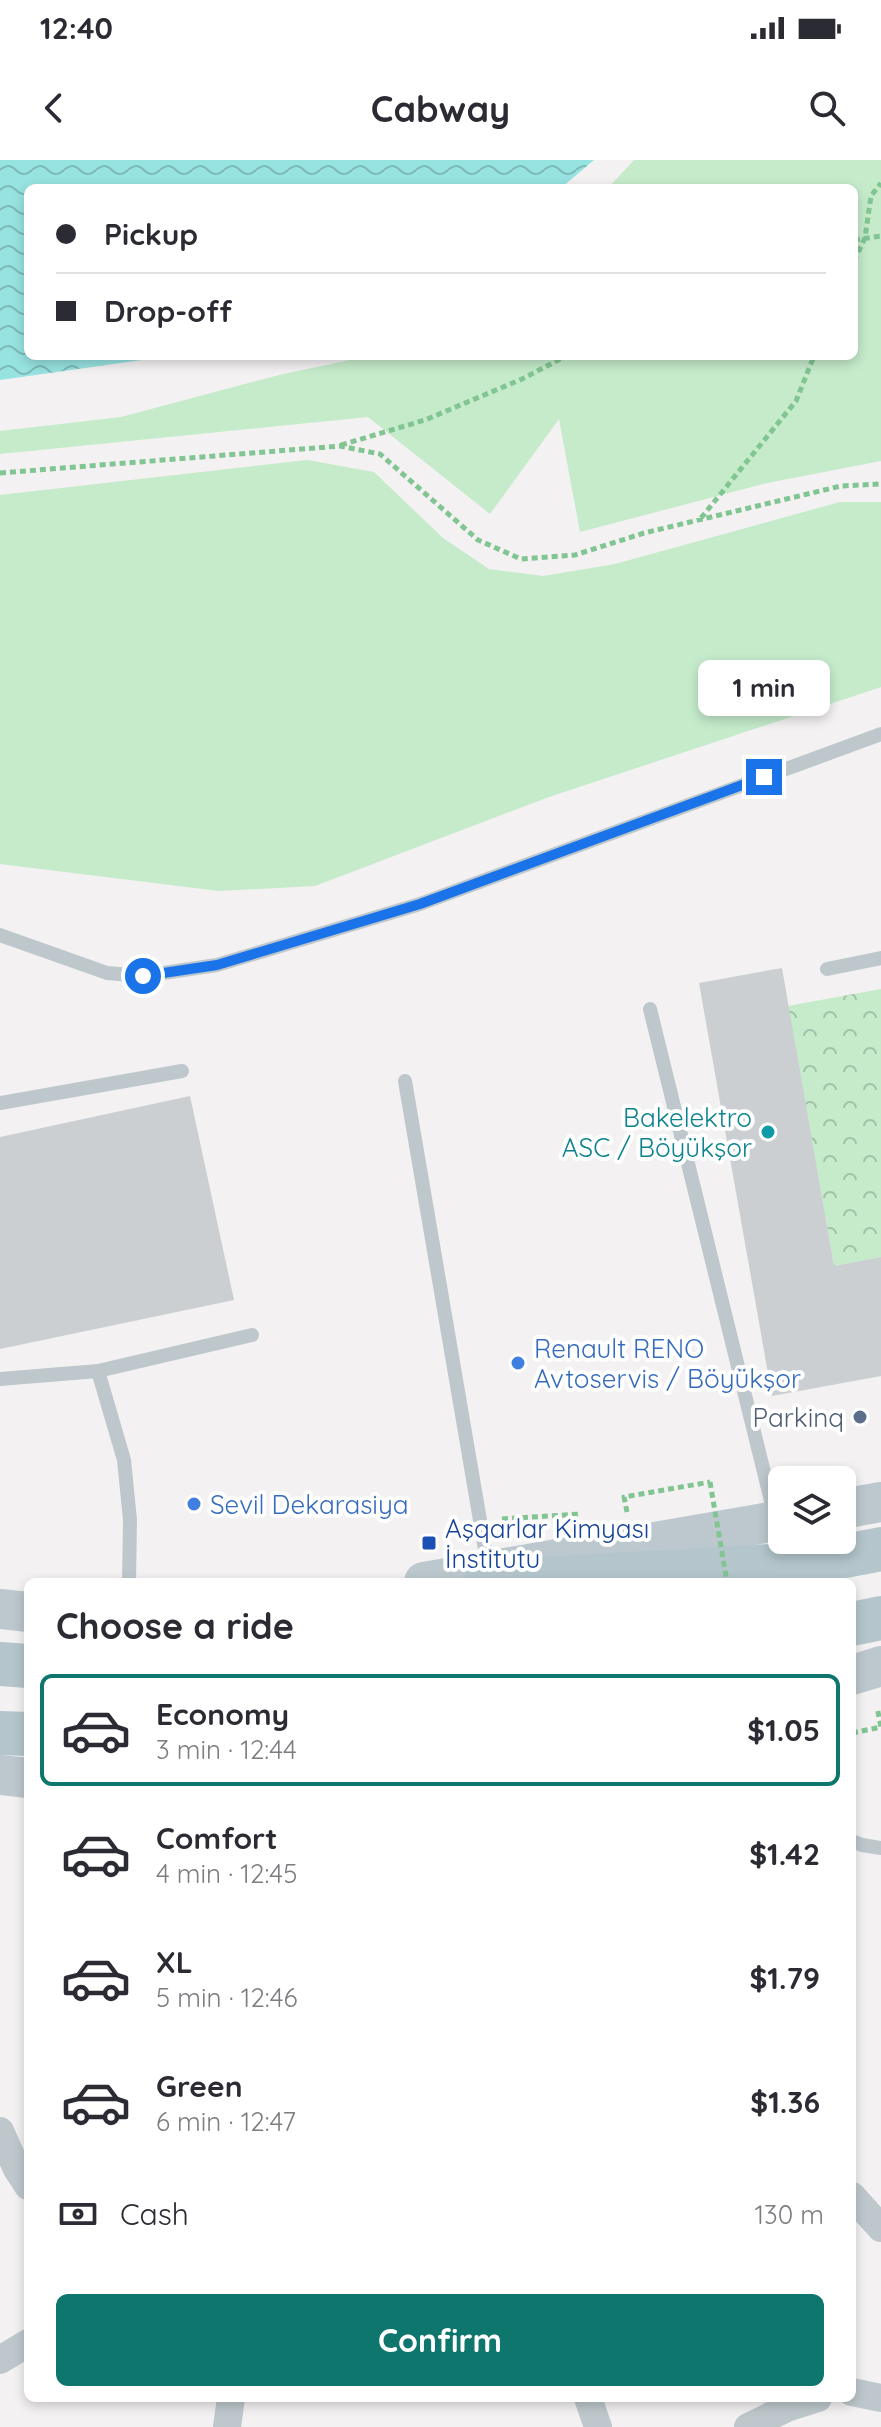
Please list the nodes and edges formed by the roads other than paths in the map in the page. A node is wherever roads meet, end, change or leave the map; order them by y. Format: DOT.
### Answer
graph roads {
  1 [pos="881,734"];
  2 [pos="0,935"];
  3 [pos="881,958"];
  4 [pos="827,969"];
  5 [pos="650,1009"];
  6 [pos="182,1071"];
  7 [pos="405,1081"];
  8 [pos="0,1103"];
  9 [pos="252,1335"];
  10 [pos="98,1371"];
  11 [pos="0,1379"];
  12 [pos="768,1477"];
  13 [pos="881,1502"];
  14 [pos="856,1506"];
  15 [pos="768,1523"];
  16 [pos="881,1549"];
  17 [pos="805,1564"];
  18 [pos="488,1577"];
  19 [pos="129,1578"];
  20 [pos="730,1578"];
  21 [pos="0,1609"];
  22 [pos="24,1612"];
  23 [pos="881,1618"];
  24 [pos="856,1623"];
  25 [pos="0,1664"];
  26 [pos="24,1666"];
  27 [pos="856,1677"];
  28 [pos="880,1681"];
  29 [pos="0,1775"];
  30 [pos="24,1778"];
  31 [pos="856,1842"];
  32 [pos="881,1848"];
  33 [pos="0,2131"];
  34 [pos="24,2180"];
  35 [pos="856,2200"];
  36 [pos="881,2228"];
  37 [pos="24,2345"];
  38 [pos="0,2360"];
  39 [pos="856,2393"];
  40 [pos="881,2398"];
  41 [pos="230,2402"];
  42 [pos="589,2402"];
  43 [pos="806,2402"];
  44 [pos="227,2427"];
  45 [pos="598,2427"];
  46 [pos="748,2427"];
  1 -- 2 [label="lane"];
  3 -- 4 [label="lane"];
  5 -- 12 [label="lane"];
  6 -- 8 [label="lane"];
  7 -- 18 [label="lane"];
  9 -- 10 [label="lane"];
  10 -- 11 [label="lane"];
  10 -- 19 [label="lane"];
  13 -- 14 [label="main road"];
  15 -- 18 [label="main road"];
  16 -- 17 [label="main road"];
  17 -- 18 [label="main road"];
  17 -- 20 [label="main road"];
  21 -- 22 [label="main road"];
  23 -- 24 [label="main road"];
  25 -- 26 [label="main road"];
  27 -- 28 [label="main road"];
  29 -- 30 [label="main road"];
  31 -- 32 [label="lane"];
  33 -- 34 [label="street"];
  35 -- 36 [label="street"];
  37 -- 38 [label="street"];
  39 -- 40 [label="street"];
  41 -- 44 [label="street"];
  42 -- 45 [label="street"];
  43 -- 46 [label="street"];
}
